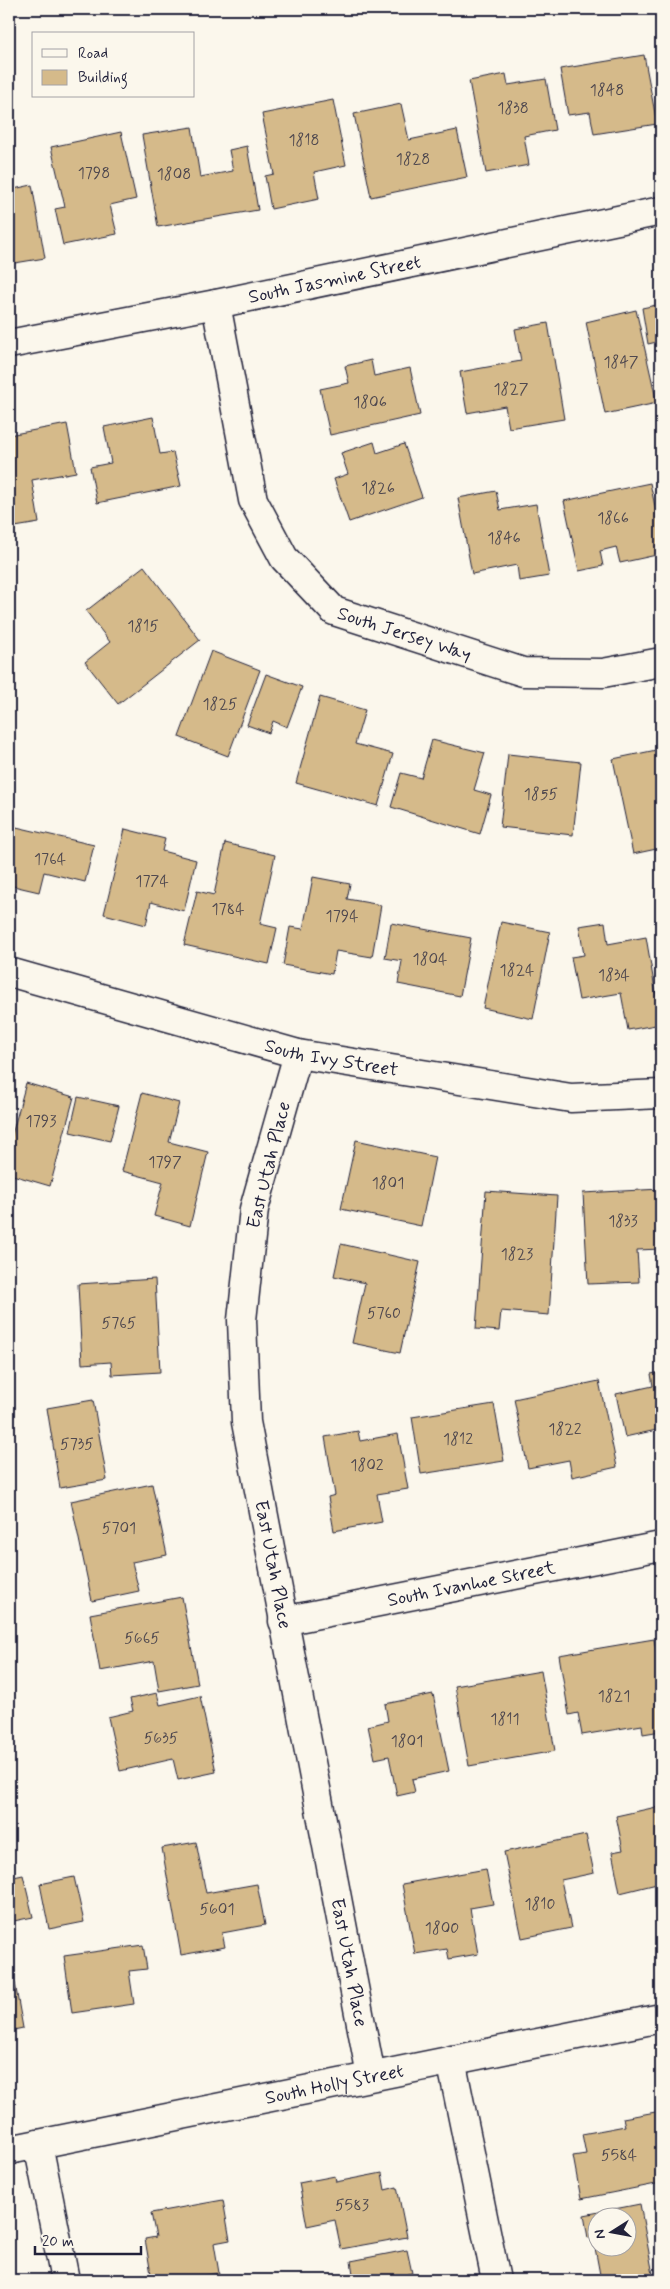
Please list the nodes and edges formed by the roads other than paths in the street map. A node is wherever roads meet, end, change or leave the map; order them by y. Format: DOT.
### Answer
graph roads {
  1 [pos="661,211"];
  2 [pos="216,304"];
  3 [pos="9,344"];
  4 [pos="661,662"];
  5 [pos="9,972"];
  6 [pos="298,1054"];
  7 [pos="661,1094"];
  8 [pos="661,1546"];
  9 [pos="283,1621"];
  10 [pos="661,2018"];
  11 [pos="451,2060"];
  12 [pos="371,2076"];
  13 [pos="38,2144"];
  14 [pos="9,2150"];
  15 [pos="65,2280"];
  16 [pos="496,2280"];
  1 -- 2 [label="street, South Jasmine Street"];
  2 -- 3 [label="street, South Jasmine Street"];
  2 -- 4 [label="street, South Jersey Way"];
  5 -- 6 [label="street, South Ivy Street"];
  6 -- 7 [label="street, South Ivy Street"];
  6 -- 9 [label="street, East Utah Place"];
  8 -- 9 [label="street, South Ivanhoe Street"];
  9 -- 12 [label="street, East Utah Place"];
  10 -- 11 [label="street, South Holly Street"];
  11 -- 12 [label="street, South Holly Street"];
  11 -- 16 [label="street"];
  12 -- 13 [label="street, South Holly Street"];
  13 -- 14 [label="street, South Holly Street"];
  13 -- 15 [label="street"];
}
